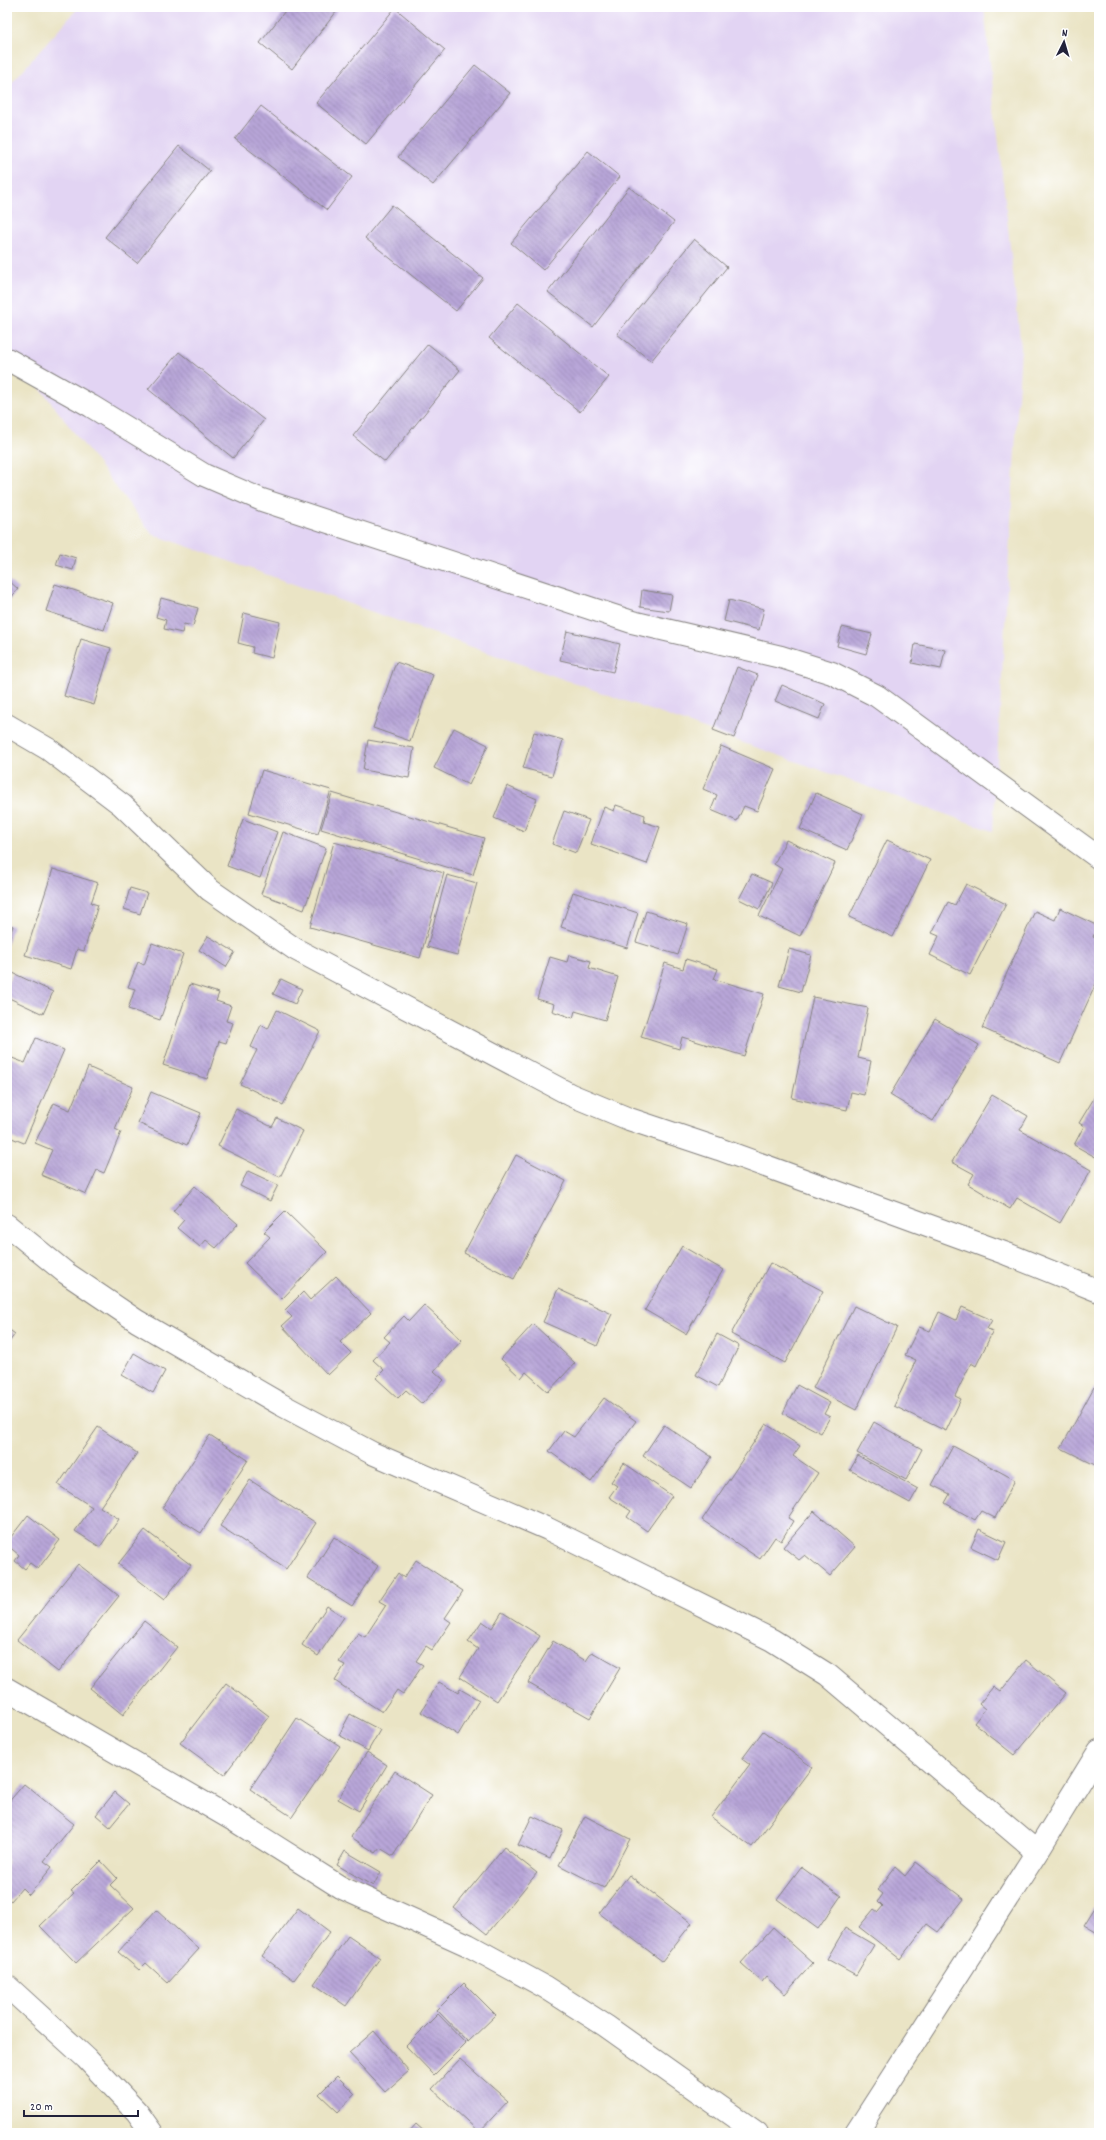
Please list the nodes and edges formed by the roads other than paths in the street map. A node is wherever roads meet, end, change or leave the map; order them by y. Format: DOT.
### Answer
graph roads {
  1 [pos="7,359"];
  2 [pos="7,725"];
  3 [pos="1099,858"];
  4 [pos="7,1226"];
  5 [pos="1099,1291"];
  6 [pos="7,1689"];
  7 [pos="1099,1751"];
  8 [pos="1037,1852"];
  9 [pos="7,1986"];
  10 [pos="152,2133"];
  11 [pos="757,2133"];
  12 [pos="856,2133"];
  1 -- 3 [label="street"];
  2 -- 5 [label="street"];
  4 -- 8 [label="street"];
  6 -- 11 [label="street"];
  7 -- 8 [label="street"];
  8 -- 12 [label="street"];
  9 -- 10 [label="street"];
}
